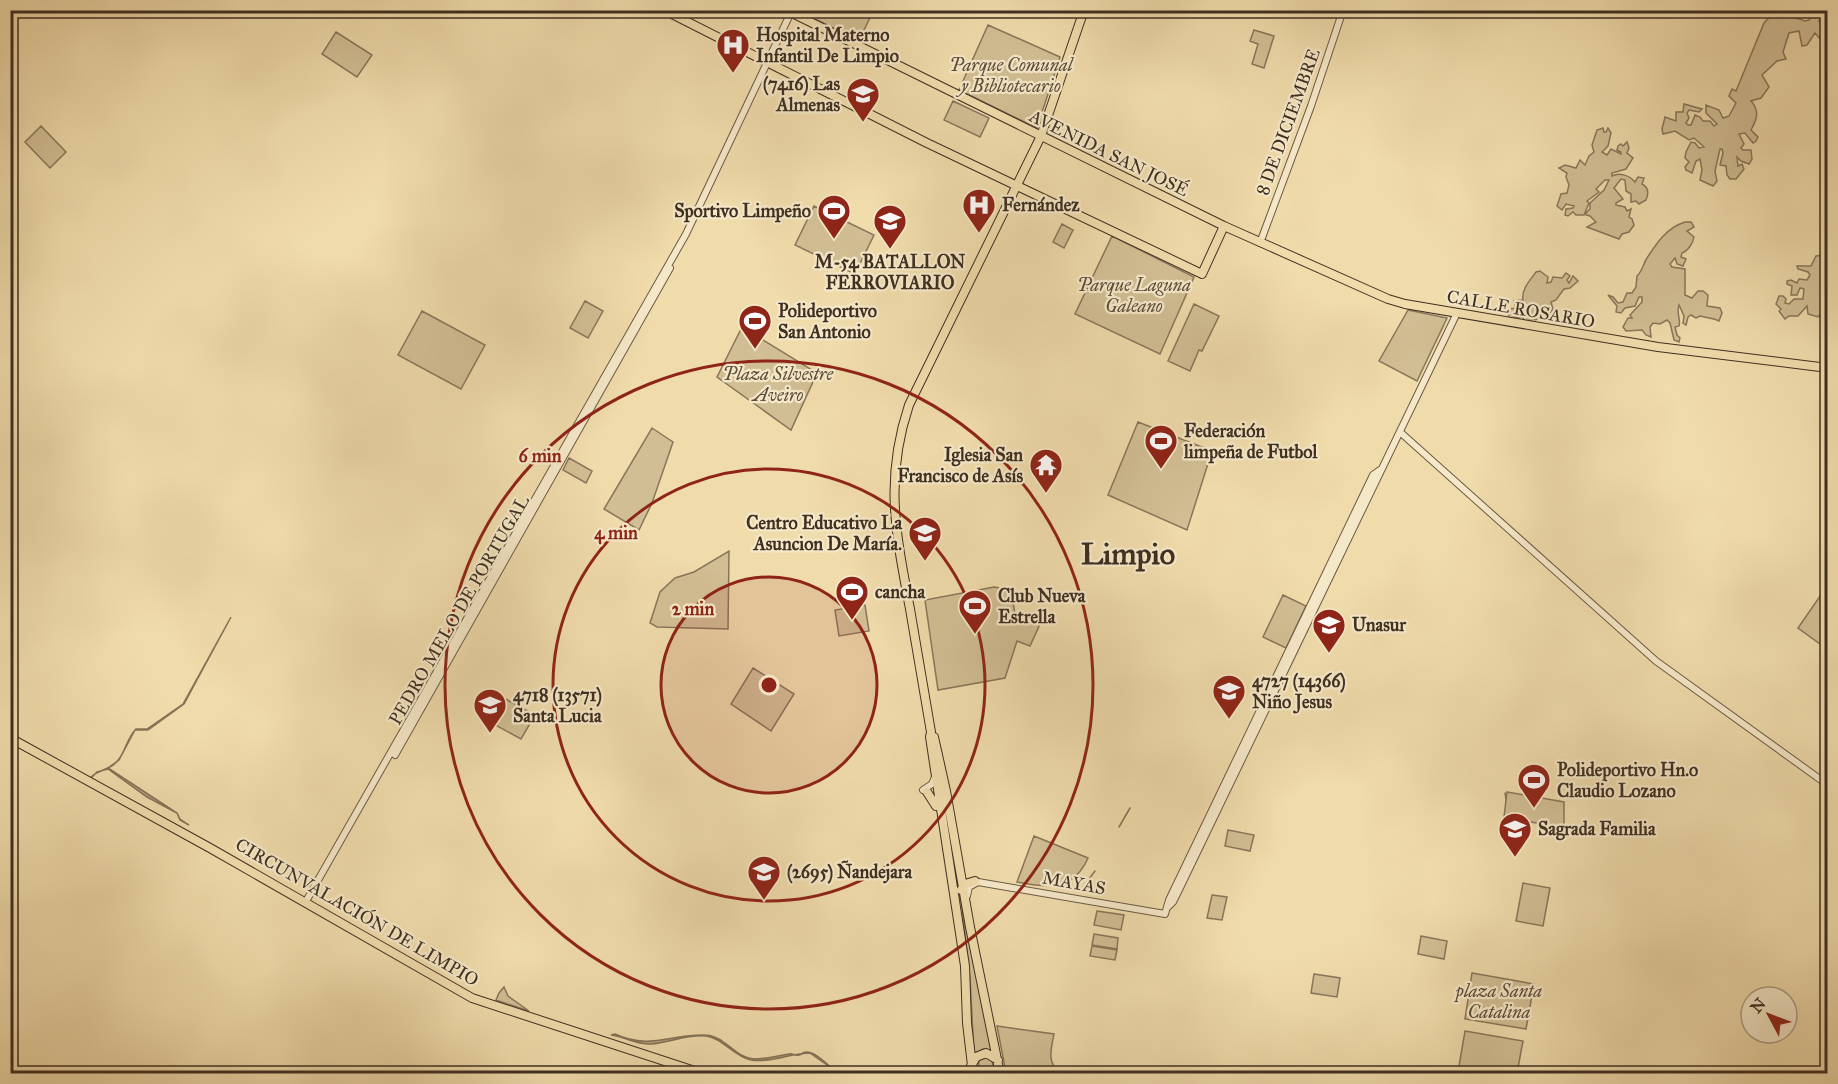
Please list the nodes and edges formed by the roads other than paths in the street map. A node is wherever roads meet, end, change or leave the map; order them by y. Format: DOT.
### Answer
graph roads {
  1 [pos="664,10"];
  2 [pos="1084,10"];
  3 [pos="1343,10"];
  4 [pos="790,11"];
  5 [pos="767,63"];
  6 [pos="1041,136"];
  7 [pos="1017,185"];
  8 [pos="1224,226"];
  9 [pos="1260,243"];
  10 [pos="1457,313"];
  11 [pos="1827,368"];
  12 [pos="1400,432"];
  13 [pos="931,732"];
  14 [pos="10,738"];
  15 [pos="935,777"];
  16 [pos="1827,785"];
  17 [pos="925,791"];
  18 [pos="938,796"];
  19 [pos="947,850"];
  20 [pos="957,853"];
  21 [pos="976,881"];
  22 [pos="963,887"];
  23 [pos="307,904"];
  24 [pos="966,906"];
  25 [pos="957,913"];
  26 [pos="998,1060"];
  27 [pos="971,1071"];
  28 [pos="1000,1073"];
  29 [pos="704,1074"];
  1 -- 5 [label="main road"];
  2 -- 6 [label="highway"];
  3 -- 9 [label="street, 8 DE DICIEMBRE"];
  4 -- 5 [label="street, PEDRO MELO DE PORTUGAL"];
  4 -- 6 [label="main road, AVENIDA SAN JOSÉ"];
  5 -- 7 [label="main road"];
  5 -- 23 [label="street, PEDRO MELO DE PORTUGAL"];
  6 -- 7 [label="highway"];
  6 -- 8 [label="main road, AVENIDA SAN JOSÉ"];
  7 -- 8 [label="main road"];
  7 -- 13 [label="highway"];
  8 -- 9 [label="main road, CALLE ROSARIO"];
  9 -- 10 [label="main road, CALLE ROSARIO"];
  10 -- 11 [label="main road, CALLE ROSARIO"];
  10 -- 12 [label="street"];
  12 -- 16 [label="street"];
  12 -- 21 [label="street, MAYAS"];
  13 -- 15 [label="highway"];
  13 -- 20 [label="highway"];
  14 -- 23 [label="highway, CIRCUNVALACIÓN DE LIMPIO"];
  15 -- 17 [label="street"];
  15 -- 18 [label="highway"];
  17 -- 19 [label="highway"];
  18 -- 19 [label="highway"];
  18 -- 20 [label="street"];
  19 -- 25 [label="highway"];
  20 -- 21 [label="highway"];
  20 -- 22 [label="highway"];
  21 -- 22 [label="highway"];
  21 -- 24 [label="street"];
  22 -- 24 [label="highway"];
  22 -- 25 [label="highway"];
  23 -- 29 [label="highway, CIRCUNVALACIÓN DE LIMPIO"];
  24 -- 26 [label="highway"];
  25 -- 27 [label="highway"];
  26 -- 27 [label="highway"];
  26 -- 28 [label="highway"];
}
